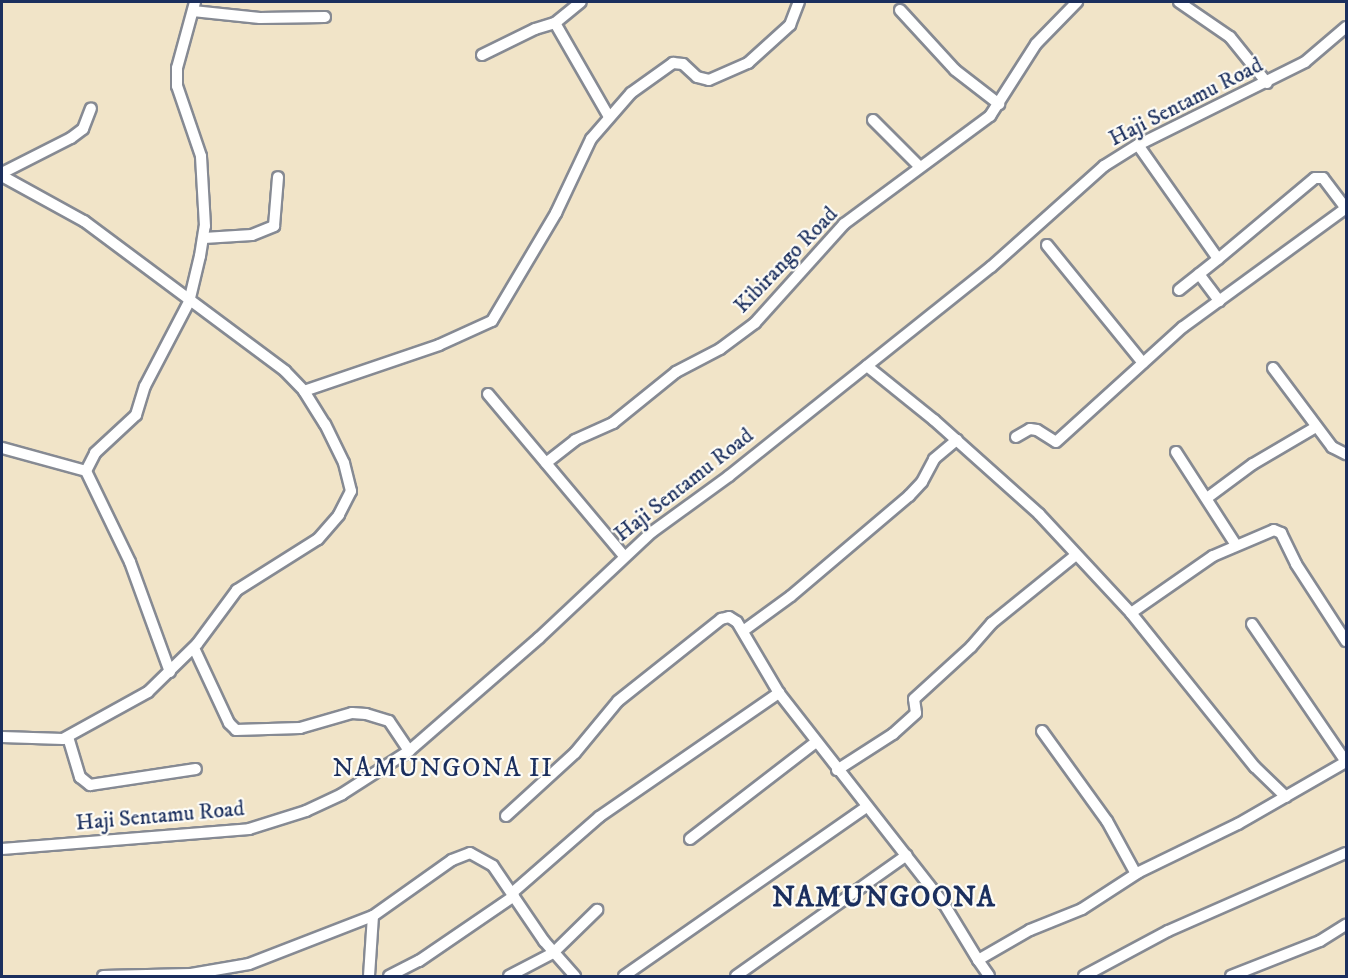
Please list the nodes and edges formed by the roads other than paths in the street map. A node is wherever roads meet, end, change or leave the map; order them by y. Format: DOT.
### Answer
graph roads {
  1 [pos="581,2"];
  2 [pos="800,2"];
  3 [pos="1077,2"];
  4 [pos="1179,2"];
  5 [pos="194,6"];
  6 [pos="900,10"];
  7 [pos="325,17"];
  8 [pos="555,23"];
  9 [pos="1347,27"];
  10 [pos="482,55"];
  11 [pos="1267,83"];
  12 [pos="999,104"];
  13 [pos="91,108"];
  14 [pos="609,117"];
  15 [pos="873,120"];
  16 [pos="1137,145"];
  17 [pos="919,166"];
  18 [pos="2,175"];
  19 [pos="278,177"];
  20 [pos="1347,208"];
  21 [pos="204,238"];
  22 [pos="1047,245"];
  23 [pos="1218,259"];
  24 [pos="1198,274"];
  25 [pos="1179,290"];
  26 [pos="189,302"];
  27 [pos="1219,302"];
  28 [pos="1143,363"];
  29 [pos="867,366"];
  30 [pos="1274,368"];
  31 [pos="304,391"];
  32 [pos="488,394"];
  33 [pos="1316,427"];
  34 [pos="1016,437"];
  35 [pos="957,440"];
  36 [pos="2,448"];
  37 [pos="1176,452"];
  38 [pos="1347,454"];
  39 [pos="546,463"];
  40 [pos="86,471"];
  41 [pos="1207,498"];
  42 [pos="1236,545"];
  43 [pos="1076,555"];
  44 [pos="624,556"];
  45 [pos="1131,614"];
  46 [pos="1252,624"];
  47 [pos="743,631"];
  48 [pos="1347,641"];
  49 [pos="194,648"];
  50 [pos="170,672"];
  51 [pos="779,693"];
  52 [pos="1041,731"];
  53 [pos="2,737"];
  54 [pos="68,737"];
  55 [pos="816,742"];
  56 [pos="409,751"];
  57 [pos="1346,762"];
  58 [pos="196,769"];
  59 [pos="837,770"];
  60 [pos="1286,797"];
  61 [pos="865,808"];
  62 [pos="506,816"];
  63 [pos="690,839"];
  64 [pos="2,849"];
  65 [pos="1347,853"];
  66 [pos="907,855"];
  67 [pos="1136,874"];
  68 [pos="513,894"];
  69 [pos="597,910"];
  70 [pos="373,916"];
  71 [pos="1347,925"];
  72 [pos="553,953"];
  73 [pos="978,960"];
  74 [pos="103,976"];
  75 [pos="369,976"];
  76 [pos="389,976"];
  77 [pos="509,976"];
  78 [pos="575,976"];
  79 [pos="624,976"];
  80 [pos="736,976"];
  81 [pos="989,976"];
  82 [pos="1084,976"];
  83 [pos="1231,976"];
  1 -- 8 [label="street"];
  2 -- 14 [label="street"];
  3 -- 12 [label="street, Kibirango Road"];
  4 -- 11 [label="street"];
  5 -- 7 [label="street"];
  5 -- 21 [label="street"];
  6 -- 12 [label="street"];
  8 -- 10 [label="street"];
  8 -- 14 [label="street"];
  9 -- 11 [label="street, Haji Sentamu Road"];
  11 -- 16 [label="street, Haji Sentamu Road"];
  12 -- 17 [label="street, Kibirango Road"];
  13 -- 18 [label="street"];
  14 -- 31 [label="street"];
  15 -- 17 [label="street"];
  16 -- 23 [label="street"];
  16 -- 29 [label="street, Haji Sentamu Road"];
  17 -- 39 [label="street, Kibirango Road"];
  18 -- 26 [label="street"];
  19 -- 21 [label="street"];
  20 -- 23 [label="street"];
  20 -- 27 [label="street"];
  21 -- 26 [label="street"];
  22 -- 28 [label="street"];
  23 -- 24 [label="street"];
  24 -- 25 [label="street"];
  24 -- 27 [label="street"];
  26 -- 31 [label="street"];
  26 -- 40 [label="street"];
  27 -- 28 [label="street"];
  28 -- 34 [label="street"];
  29 -- 35 [label="street"];
  29 -- 44 [label="street, Haji Sentamu Road"];
  30 -- 33 [label="street"];
  31 -- 49 [label="street"];
  32 -- 39 [label="street"];
  33 -- 38 [label="street"];
  33 -- 41 [label="street"];
  35 -- 43 [label="street"];
  35 -- 47 [label="street"];
  36 -- 40 [label="street"];
  37 -- 41 [label="street"];
  39 -- 44 [label="street"];
  40 -- 50 [label="street"];
  41 -- 42 [label="street"];
  42 -- 45 [label="street"];
  42 -- 48 [label="street"];
  43 -- 45 [label="street"];
  43 -- 59 [label="street"];
  44 -- 56 [label="street, Haji Sentamu Road"];
  45 -- 60 [label="street"];
  46 -- 57 [label="street"];
  47 -- 51 [label="street"];
  47 -- 62 [label="street"];
  49 -- 50 [label="street"];
  49 -- 56 [label="street"];
  50 -- 54 [label="street"];
  51 -- 55 [label="street"];
  51 -- 68 [label="street"];
  52 -- 67 [label="street"];
  53 -- 54 [label="street"];
  54 -- 58 [label="street"];
  55 -- 59 [label="street"];
  55 -- 63 [label="street"];
  56 -- 64 [label="street, Haji Sentamu Road"];
  57 -- 60 [label="street"];
  59 -- 61 [label="street"];
  60 -- 67 [label="street"];
  61 -- 66 [label="street"];
  61 -- 79 [label="street"];
  65 -- 82 [label="street"];
  66 -- 73 [label="street"];
  66 -- 80 [label="street"];
  67 -- 73 [label="street"];
  68 -- 70 [label="street"];
  68 -- 72 [label="street"];
  68 -- 76 [label="street"];
  69 -- 72 [label="street"];
  70 -- 74 [label="street"];
  70 -- 75 [label="street"];
  71 -- 83 [label="street"];
  72 -- 77 [label="street"];
  72 -- 78 [label="street"];
  73 -- 81 [label="street"];
}
